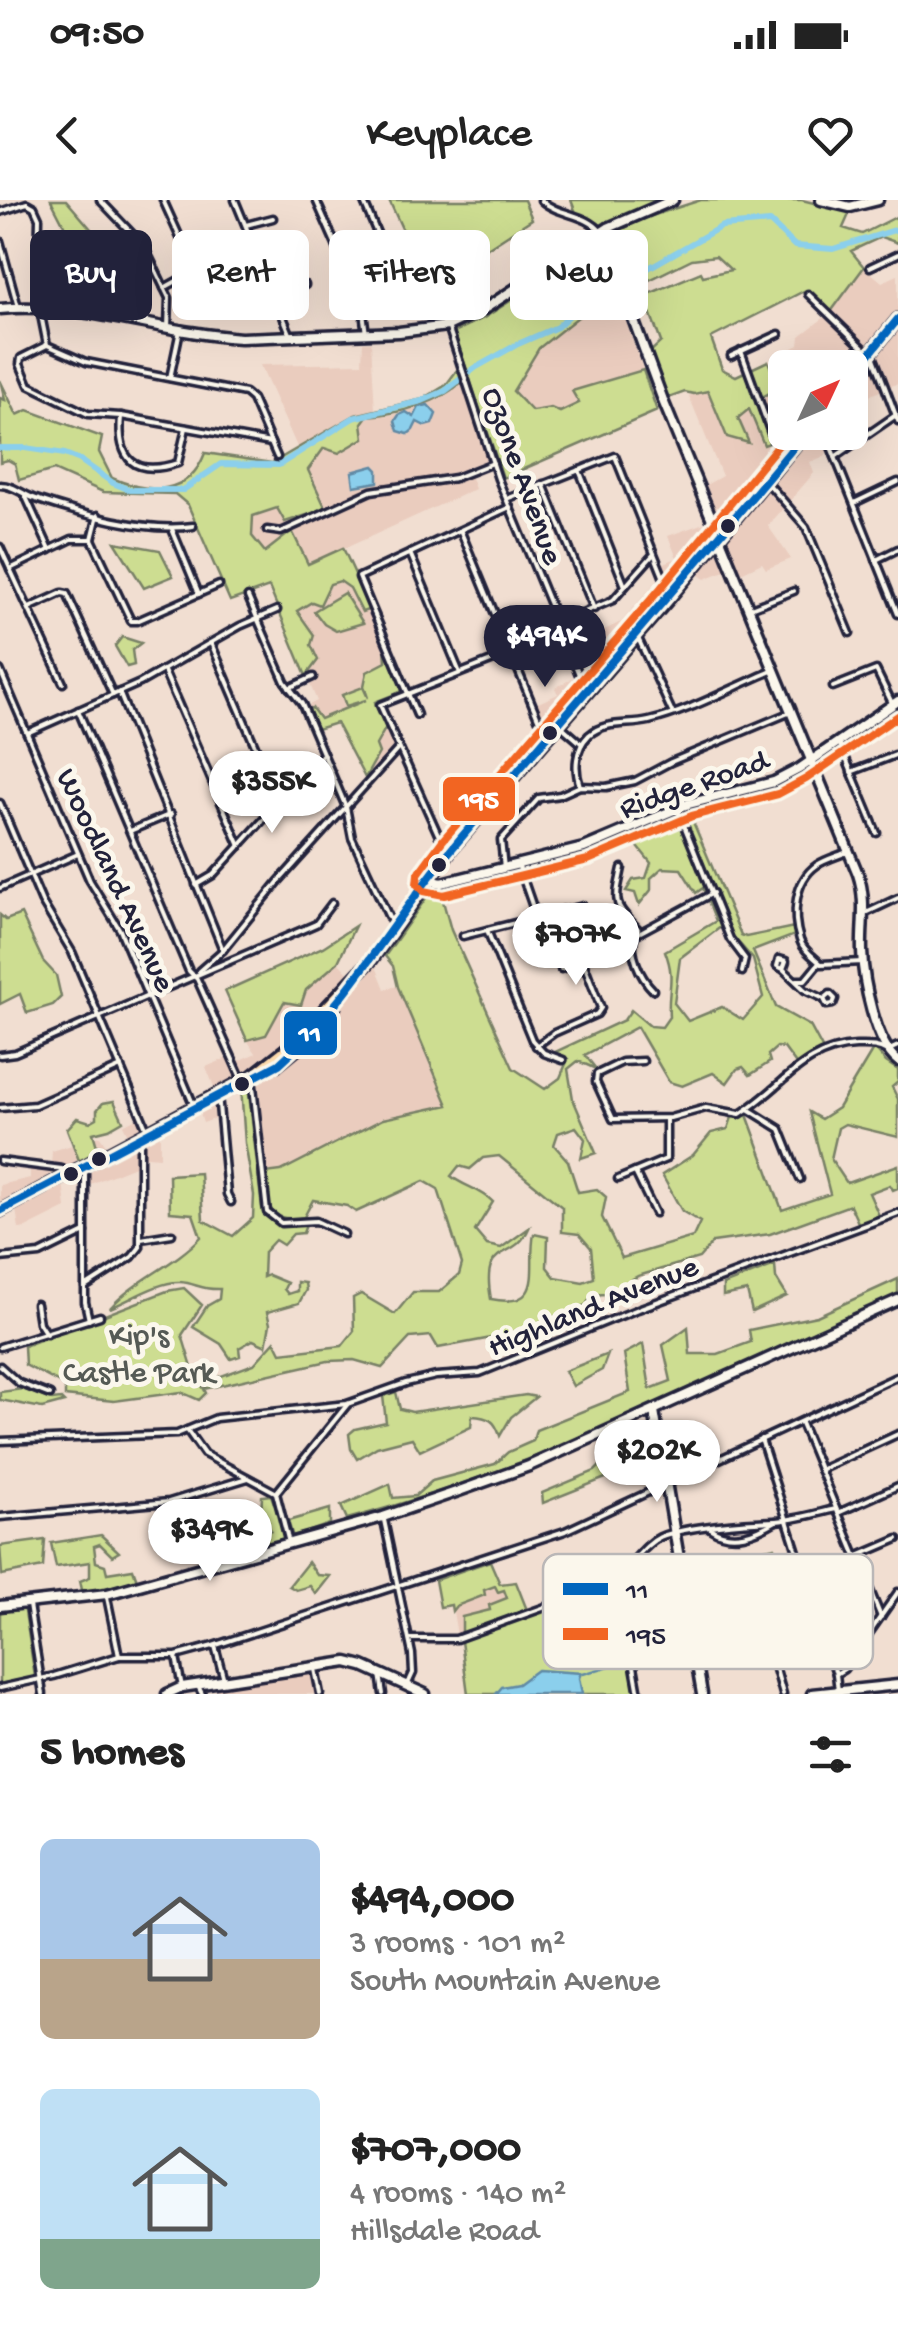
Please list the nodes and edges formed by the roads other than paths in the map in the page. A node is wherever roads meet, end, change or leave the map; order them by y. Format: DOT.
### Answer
graph roads {
  1 [pos="100,200"];
  2 [pos="163,200"];
  3 [pos="235,200"];
  4 [pos="316,200"];
  5 [pos="363,200"];
  6 [pos="541,200"];
  7 [pos="673,200"];
  8 [pos="821,200"];
  9 [pos="878,200"];
  10 [pos="0,212"];
  11 [pos="273,218"];
  12 [pos="246,225"];
  13 [pos="39,230"];
  14 [pos="177,230"];
  15 [pos="248,230"];
  16 [pos="329,230"];
  17 [pos="376,230"];
  18 [pos="600,230"];
  19 [pos="606,230"];
  20 [pos="0,241"];
  21 [pos="898,254"];
  22 [pos="870,266"];
  23 [pos="172,283"];
  24 [pos="164,288"];
  25 [pos="510,292"];
  26 [pos="808,294"];
  27 [pos="18,307"];
  28 [pos="30,307"];
  29 [pos="0,309"];
  30 [pos="898,319"];
  31 [pos="41,320"];
  32 [pos="118,320"];
  33 [pos="285,320"];
  34 [pos="364,320"];
  35 [pos="634,320"];
  36 [pos="448,326"];
  37 [pos="168,328"];
  38 [pos="180,330"];
  39 [pos="366,334"];
  40 [pos="779,334"];
  41 [pos="291,336"];
  42 [pos="47,345"];
  43 [pos="740,352"];
  44 [pos="869,354"];
  45 [pos="731,356"];
  46 [pos="170,378"];
  47 [pos="120,416"];
  48 [pos="897,418"];
  49 [pos="186,428"];
  50 [pos="271,443"];
  51 [pos="792,450"];
  52 [pos="832,450"];
  53 [pos="835,456"];
  54 [pos="276,457"];
  55 [pos="493,462"];
  56 [pos="782,462"];
  57 [pos="579,470"];
  58 [pos="766,481"];
  59 [pos="898,482"];
  60 [pos="543,484"];
  61 [pos="0,485"];
  62 [pos="25,494"];
  63 [pos="507,499"];
  64 [pos="854,503"];
  65 [pos="510,507"];
  66 [pos="98,515"];
  67 [pos="193,526"];
  68 [pos="172,529"];
  69 [pos="267,530"];
  70 [pos="460,530"];
  71 [pos="92,538"];
  72 [pos="718,538"];
  73 [pos="0,547"];
  74 [pos="898,549"];
  75 [pos="50,550"];
  76 [pos="410,553"];
  77 [pos="654,553"];
  78 [pos="876,560"];
  79 [pos="10,569"];
  80 [pos="219,585"];
  81 [pos="625,586"];
  82 [pos="794,590"];
  83 [pos="199,594"];
  84 [pos="671,596"];
  85 [pos="248,597"];
  86 [pos="29,608"];
  87 [pos="594,608"];
  88 [pos="748,609"];
  89 [pos="277,610"];
  90 [pos="898,614"];
  91 [pos="258,618"];
  92 [pos="558,623"];
  93 [pos="850,633"];
  94 [pos="562,634"];
  95 [pos="636,636"];
  96 [pos="211,643"];
  97 [pos="511,654"];
  98 [pos="0,670"];
  99 [pos="164,670"];
  100 [pos="774,670"];
  101 [pos="460,674"];
  102 [pos="313,677"];
  103 [pos="63,682"];
  104 [pos="7,686"];
  105 [pos="289,688"];
  106 [pos="833,688"];
  107 [pos="0,689"];
  108 [pos="408,693"];
  109 [pos="116,694"];
  110 [pos="587,694"];
  111 [pos="896,703"];
  112 [pos="78,710"];
  113 [pos="672,712"];
  114 [pos="791,712"];
  115 [pos="417,715"];
  116 [pos="560,725"];
  117 [pos="26,732"];
  118 [pos="547,740"];
  119 [pos="839,742"];
  120 [pos="582,744"];
  121 [pos="399,748"];
  122 [pos="323,754"];
  123 [pos="898,754"];
  124 [pos="811,761"];
  125 [pos="851,772"];
  126 [pos="580,786"];
  127 [pos="279,802"];
  128 [pos="0,803"];
  129 [pos="346,807"];
  130 [pos="676,808"];
  131 [pos="171,814"];
  132 [pos="130,831"];
  133 [pos="877,833"];
  134 [pos="240,846"];
  135 [pos="849,851"];
  136 [pos="78,854"];
  137 [pos="447,854"];
  138 [pos="518,864"];
  139 [pos="504,868"];
  140 [pos="622,868"];
  141 [pos="30,876"];
  142 [pos="429,880"];
  143 [pos="196,885"];
  144 [pos="0,888"];
  145 [pos="713,893"];
  146 [pos="898,898"];
  147 [pos="332,903"];
  148 [pos="583,906"];
  149 [pos="564,910"];
  150 [pos="864,914"];
  151 [pos="536,917"];
  152 [pos="394,928"];
  153 [pos="487,930"];
  154 [pos="639,930"];
  155 [pos="462,936"];
  156 [pos="223,950"];
  157 [pos="582,960"];
  158 [pos="863,962"];
  159 [pos="820,963"];
  160 [pos="784,969"];
  161 [pos="561,970"];
  162 [pos="742,972"];
  163 [pos="194,976"];
  164 [pos="805,980"];
  165 [pos="795,981"];
  166 [pos="653,990"];
  167 [pos="805,990"];
  168 [pos="147,996"];
  169 [pos="824,999"];
  170 [pos="100,1016"];
  171 [pos="536,1046"];
  172 [pos="898,1046"];
  173 [pos="887,1051"];
  174 [pos="0,1055"];
  175 [pos="563,1060"];
  176 [pos="898,1060"];
  177 [pos="643,1061"];
  178 [pos="121,1067"];
  179 [pos="247,1078"];
  180 [pos="218,1094"];
  181 [pos="194,1106"];
  182 [pos="0,1108"];
  183 [pos="748,1109"];
  184 [pos="666,1119"];
  185 [pos="144,1134"];
  186 [pos="0,1160"];
  187 [pos="84,1167"];
  188 [pos="635,1172"];
  189 [pos="66,1176"];
  190 [pos="618,1179"];
  191 [pos="800,1179"];
  192 [pos="231,1202"];
  193 [pos="0,1210"];
  194 [pos="655,1213"];
  195 [pos="898,1213"];
  196 [pos="85,1232"];
  197 [pos="172,1234"];
  198 [pos="344,1234"];
  199 [pos="141,1239"];
  200 [pos="0,1258"];
  201 [pos="85,1287"];
  202 [pos="898,1300"];
  203 [pos="36,1304"];
  204 [pos="100,1316"];
  205 [pos="89,1320"];
  206 [pos="46,1334"];
  207 [pos="0,1347"];
  208 [pos="0,1366"];
  209 [pos="898,1376"];
  210 [pos="50,1396"];
  211 [pos="347,1404"];
  212 [pos="654,1411"];
  213 [pos="800,1422"];
  214 [pos="186,1430"];
  215 [pos="898,1434"];
  216 [pos="761,1439"];
  217 [pos="0,1441"];
  218 [pos="820,1470"];
  219 [pos="248,1478"];
  220 [pos="666,1482"];
  221 [pos="898,1486"];
  222 [pos="276,1493"];
  223 [pos="837,1511"];
  224 [pos="0,1517"];
  225 [pos="383,1517"];
  226 [pos="785,1519"];
  227 [pos="776,1521"];
  228 [pos="712,1529"];
  229 [pos="674,1533"];
  230 [pos="898,1539"];
  231 [pos="289,1543"];
  232 [pos="641,1554"];
  233 [pos="678,1554"];
  234 [pos="797,1554"];
  235 [pos="855,1554"];
  236 [pos="863,1554"];
  237 [pos="398,1586"];
  238 [pos="898,1592"];
  239 [pos="107,1594"];
  240 [pos="873,1598"];
  241 [pos="28,1603"];
  242 [pos="0,1606"];
  243 [pos="543,1608"];
  244 [pos="881,1617"];
  245 [pos="873,1628"];
  246 [pos="410,1640"];
  247 [pos="214,1645"];
  248 [pos="118,1656"];
  249 [pos="176,1656"];
  250 [pos="314,1667"];
  251 [pos="635,1669"];
  252 [pos="697,1669"];
  253 [pos="776,1669"];
  254 [pos="834,1669"];
  255 [pos="845,1669"];
  256 [pos="380,1674"];
  257 [pos="836,1674"];
  258 [pos="40,1680"];
  259 [pos="224,1680"];
  260 [pos="197,1684"];
  261 [pos="408,1686"];
  262 [pos="182,1687"];
  263 [pos="0,1688"];
  264 [pos="893,1688"];
  265 [pos="838,1692"];
  266 [pos="855,1692"];
  267 [pos="42,1694"];
  268 [pos="167,1694"];
  269 [pos="202,1694"];
  270 [pos="320,1694"];
  271 [pos="383,1694"];
  272 [pos="425,1694"];
  273 [pos="639,1694"];
  274 [pos="702,1694"];
  275 [pos="783,1694"];
  276 [pos="812,1694"];
  1 -- 24 [label="street"];
  2 -- 14 [label="street"];
  3 -- 12 [label="street"];
  4 -- 16 [label="street"];
  5 -- 17 [label="street"];
  6 -- 18 [label="street"];
  7 -- 19 [label="street"];
  8 -- 9 [label="street"];
  10 -- 13 [label="street"];
  11 -- 12 [label="street"];
  12 -- 15 [label="street"];
  20 -- 27 [label="street"];
  21 -- 22 [label="street"];
  23 -- 24 [label="street"];
  24 -- 37 [label="street"];
  25 -- 36 [label="street"];
  26 -- 44 [label="street"];
  27 -- 28 [label="street"];
  27 -- 29 [label="street"];
  30 -- 44 [label="main road"];
  31 -- 42 [label="street"];
  32 -- 37 [label="street"];
  33 -- 41 [label="street"];
  34 -- 39 [label="street"];
  35 -- 72 [label="street"];
  36 -- 39 [label="street"];
  36 -- 55 [label="street, Ozone Avenue"];
  37 -- 38 [label="street"];
  38 -- 41 [label="street"];
  38 -- 46 [label="street"];
  39 -- 41 [label="street"];
  40 -- 43 [label="street"];
  42 -- 46 [label="street"];
  42 -- 47 [label="street"];
  43 -- 45 [label="street"];
  43 -- 56 [label="street"];
  44 -- 48 [label="street"];
  46 -- 50 [label="street"];
  47 -- 49 [label="street"];
  47 -- 49 [label="street"];
  48 -- 53 [label="street"];
  49 -- 50 [label="street"];
  50 -- 54 [label="street"];
  51 -- 56 [label="main road"];
  52 -- 53 [label="street"];
  53 -- 64 [label="street"];
  55 -- 63 [label="street, Ozone Avenue"];
  55 -- 69 [label="street"];
  56 -- 58 [label="main road"];
  57 -- 60 [label="street"];
  57 -- 77 [label="street"];
  57 -- 81 [label="street"];
  58 -- 72 [label="main road"];
  58 -- 93 [label="street"];
  59 -- 64 [label="street"];
  60 -- 63 [label="street"];
  60 -- 87 [label="street"];
  61 -- 62 [label="street"];
  62 -- 66 [label="street"];
  62 -- 75 [label="street"];
  63 -- 65 [label="street, Ozone Avenue"];
  64 -- 78 [label="street"];
  65 -- 70 [label="street"];
  65 -- 92 [label="street, Ozone Avenue"];
  66 -- 68 [label="street"];
  66 -- 71 [label="street"];
  67 -- 68 [label="street"];
  68 -- 83 [label="street"];
  70 -- 76 [label="street"];
  70 -- 97 [label="street"];
  71 -- 75 [label="street"];
  71 -- 83 [label="street"];
  72 -- 84 [label="main road"];
  72 -- 88 [label="street"];
  73 -- 79 [label="street"];
  74 -- 78 [label="street"];
  75 -- 79 [label="street"];
  76 -- 101 [label="street"];
  76 -- 108 [label="street"];
  77 -- 81 [label="street"];
  77 -- 84 [label="street"];
  78 -- 90 [label="street"];
  79 -- 86 [label="street"];
  80 -- 83 [label="street"];
  81 -- 87 [label="street"];
  82 -- 88 [label="street"];
  84 -- 95 [label="main road"];
  85 -- 91 [label="street"];
  86 -- 103 [label="street"];
  86 -- 109 [label="street"];
  87 -- 92 [label="street"];
  88 -- 100 [label="street"];
  89 -- 91 [label="street"];
  91 -- 96 [label="street"];
  91 -- 105 [label="street"];
  92 -- 94 [label="street, Ozone Avenue"];
  94 -- 97 [label="street"];
  94 -- 110 [label="street, Ozone Avenue"];
  95 -- 110 [label="main road"];
  95 -- 113 [label="street"];
  96 -- 99 [label="street"];
  96 -- 127 [label="street"];
  97 -- 101 [label="street"];
  97 -- 118 [label="street"];
  98 -- 104 [label="street, Woodland Avenue"];
  99 -- 109 [label="street"];
  99 -- 134 [label="street"];
  100 -- 113 [label="street"];
  100 -- 114 [label="street"];
  101 -- 108 [label="street"];
  102 -- 105 [label="street"];
  104 -- 107 [label="street"];
  104 -- 117 [label="street, Woodland Avenue"];
  105 -- 122 [label="street"];
  106 -- 111 [label="street"];
  108 -- 115 [label="street"];
  108 -- 121 [label="street"];
  109 -- 112 [label="street"];
  109 -- 131 [label="street"];
  110 -- 116 [label="main road"];
  111 -- 119 [label="street, Ridge Road"];
  112 -- 117 [label="street"];
  112 -- 132 [label="street"];
  113 -- 120 [label="street"];
  114 -- 124 [label="street"];
  114 -- 126 [label="street"];
  116 -- 118 [label="main road"];
  116 -- 120 [label="street"];
  117 -- 136 [label="street, Woodland Avenue"];
  118 -- 137 [label="main road"];
  119 -- 124 [label="street, Ridge Road"];
  119 -- 125 [label="street"];
  120 -- 126 [label="street"];
  121 -- 129 [label="street"];
  121 -- 137 [label="street"];
  122 -- 127 [label="street"];
  122 -- 129 [label="street"];
  123 -- 125 [label="street"];
  124 -- 130 [label="street, Ridge Road"];
  124 -- 135 [label="street"];
  125 -- 133 [label="street"];
  126 -- 139 [label="street"];
  127 -- 134 [label="street"];
  128 -- 141 [label="street"];
  129 -- 152 [label="street"];
  129 -- 156 [label="street"];
  130 -- 138 [label="street, Ridge Road"];
  130 -- 145 [label="street"];
  131 -- 132 [label="street"];
  131 -- 143 [label="street"];
  132 -- 163 [label="street"];
  134 -- 143 [label="street"];
  135 -- 150 [label="street"];
  135 -- 159 [label="street"];
  136 -- 141 [label="street"];
  136 -- 168 [label="street, Woodland Avenue"];
  137 -- 142 [label="main road"];
  138 -- 139 [label="street, Ridge Road"];
  138 -- 151 [label="street"];
  139 -- 142 [label="street, Ridge Road"];
  140 -- 154 [label="street"];
  141 -- 144 [label="street"];
  141 -- 170 [label="street"];
  142 -- 152 [label="main road"];
  143 -- 156 [label="street"];
  145 -- 154 [label="street"];
  145 -- 162 [label="street"];
  146 -- 150 [label="street"];
  147 -- 163 [label="street"];
  148 -- 149 [label="street"];
  149 -- 151 [label="street"];
  149 -- 157 [label="street"];
  150 -- 158 [label="street"];
  151 -- 153 [label="street"];
  152 -- 179 [label="main road"];
  153 -- 155 [label="street"];
  153 -- 171 [label="street"];
  154 -- 166 [label="street"];
  156 -- 163 [label="street"];
  157 -- 161 [label="street"];
  157 -- 171 [label="street"];
  158 -- 159 [label="street"];
  158 -- 173 [label="street"];
  159 -- 164 [label="street"];
  160 -- 165 [label="street"];
  163 -- 168 [label="street"];
  163 -- 179 [label="street"];
  164 -- 165 [label="street"];
  164 -- 167 [label="street"];
  165 -- 167 [label="street"];
  167 -- 169 [label="street"];
  168 -- 170 [label="street"];
  168 -- 181 [label="street, Woodland Avenue"];
  170 -- 174 [label="street"];
  170 -- 178 [label="street"];
  171 -- 175 [label="street"];
  172 -- 173 [label="street"];
  173 -- 176 [label="street"];
  173 -- 183 [label="street"];
  177 -- 184 [label="street"];
  178 -- 182 [label="street"];
  178 -- 185 [label="street"];
  179 -- 180 [label="main road"];
  179 -- 198 [label="street"];
  180 -- 181 [label="main road"];
  180 -- 192 [label="street"];
  181 -- 185 [label="main road"];
  183 -- 184 [label="street"];
  183 -- 191 [label="street"];
  184 -- 188 [label="street"];
  185 -- 187 [label="main road"];
  185 -- 199 [label="street"];
  186 -- 189 [label="street"];
  187 -- 189 [label="main road"];
  187 -- 196 [label="street"];
  188 -- 190 [label="street"];
  188 -- 194 [label="street"];
  189 -- 193 [label="main road"];
  195 -- 211 [label="street, Highland Avenue"];
  196 -- 200 [label="street"];
  196 -- 201 [label="street"];
  197 -- 199 [label="street"];
  199 -- 201 [label="street"];
  201 -- 205 [label="street"];
  202 -- 212 [label="street"];
  203 -- 206 [label="street"];
  204 -- 205 [label="street"];
  205 -- 206 [label="street"];
  206 -- 207 [label="street"];
  208 -- 210 [label="street"];
  209 -- 213 [label="street"];
  211 -- 214 [label="street, Highland Avenue"];
  211 -- 222 [label="street"];
  212 -- 220 [label="street"];
  212 -- 225 [label="street"];
  213 -- 216 [label="street"];
  213 -- 218 [label="street"];
  214 -- 217 [label="street, Highland Avenue"];
  214 -- 219 [label="street"];
  215 -- 218 [label="street"];
  216 -- 220 [label="street"];
  216 -- 226 [label="street"];
  218 -- 223 [label="street"];
  219 -- 222 [label="street"];
  219 -- 224 [label="street"];
  220 -- 229 [label="street"];
  220 -- 237 [label="street"];
  221 -- 223 [label="street"];
  222 -- 231 [label="street"];
  223 -- 226 [label="street"];
  223 -- 235 [label="street"];
  225 -- 231 [label="street"];
  225 -- 237 [label="street"];
  226 -- 227 [label="street"];
  226 -- 234 [label="street"];
  227 -- 228 [label="street"];
  227 -- 228 [label="street"];
  228 -- 229 [label="street"];
  229 -- 232 [label="street"];
  229 -- 233 [label="street"];
  230 -- 236 [label="street"];
  231 -- 239 [label="street"];
  237 -- 246 [label="street"];
  237 -- 247 [label="street"];
  238 -- 244 [label="street"];
  239 -- 241 [label="street"];
  239 -- 248 [label="street"];
  240 -- 244 [label="street"];
  241 -- 242 [label="street"];
  241 -- 258 [label="street"];
  243 -- 246 [label="street"];
  244 -- 245 [label="street"];
  246 -- 261 [label="street"];
  247 -- 249 [label="street"];
  247 -- 259 [label="street"];
  248 -- 249 [label="street"];
  248 -- 258 [label="street"];
  249 -- 262 [label="street"];
  250 -- 256 [label="street"];
  250 -- 259 [label="street"];
  250 -- 270 [label="street"];
  251 -- 273 [label="street"];
  252 -- 274 [label="street"];
  253 -- 275 [label="street"];
  254 -- 257 [label="street"];
  255 -- 257 [label="street"];
  256 -- 261 [label="street"];
  256 -- 271 [label="street"];
  257 -- 265 [label="street"];
  258 -- 263 [label="street"];
  258 -- 267 [label="street"];
  259 -- 260 [label="street"];
  260 -- 262 [label="street"];
  260 -- 269 [label="street"];
  261 -- 272 [label="street"];
  262 -- 268 [label="street"];
  264 -- 266 [label="street"];
  265 -- 266 [label="street"];
  265 -- 276 [label="street"];
}
